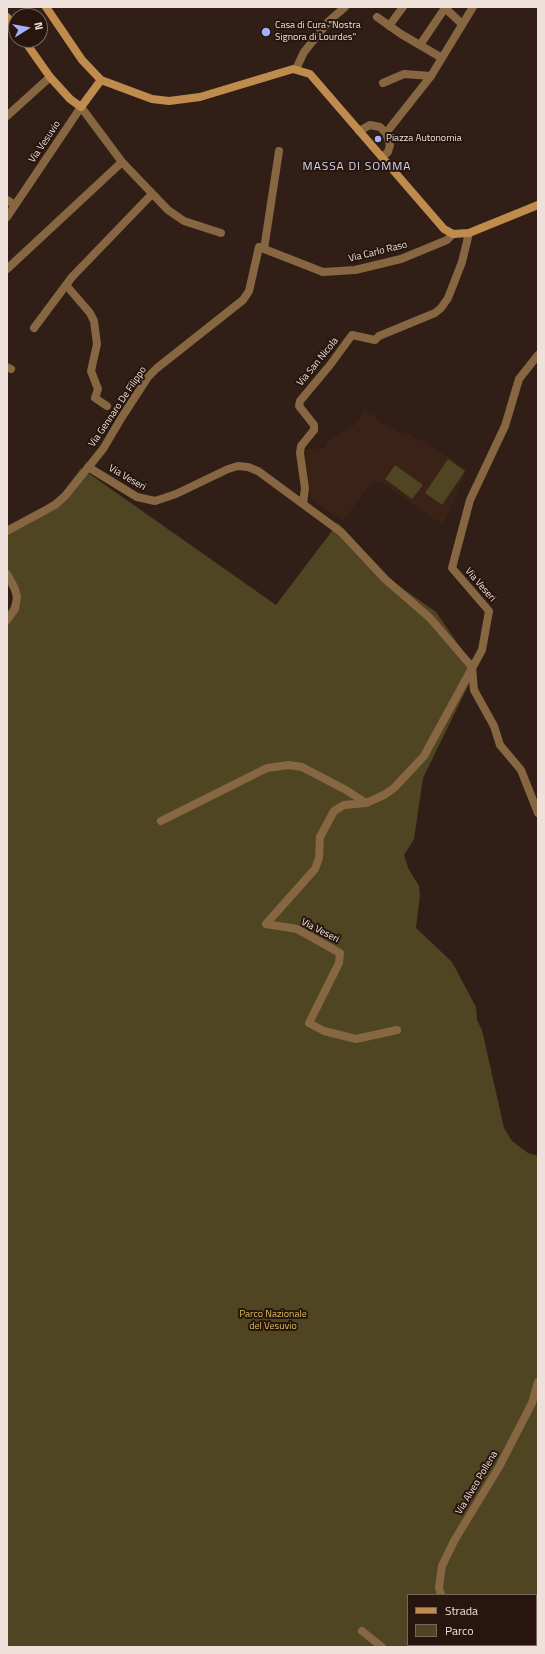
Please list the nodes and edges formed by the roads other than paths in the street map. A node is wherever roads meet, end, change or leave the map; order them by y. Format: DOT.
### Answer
graph roads {
  1 [pos="46,7"];
  2 [pos="345,7"];
  3 [pos="403,7"];
  4 [pos="444,7"];
  5 [pos="472,7"];
  6 [pos="377,17"];
  7 [pos="462,24"];
  8 [pos="389,26"];
  9 [pos="420,45"];
  10 [pos="30,48"];
  11 [pos="442,58"];
  12 [pos="296,69"];
  13 [pos="431,76"];
  14 [pos="50,77"];
  15 [pos="101,80"];
  16 [pos="384,83"];
  17 [pos="81,107"];
  18 [pos="7,116"];
  19 [pos="359,131"];
  20 [pos="386,133"];
  21 [pos="279,151"];
  22 [pos="382,158"];
  23 [pos="122,162"];
  24 [pos="152,194"];
  25 [pos="7,200"];
  26 [pos="15,205"];
  27 [pos="538,205"];
  28 [pos="7,217"];
  29 [pos="222,233"];
  30 [pos="469,233"];
  31 [pos="453,234"];
  32 [pos="262,248"];
  33 [pos="7,269"];
  34 [pos="66,285"];
  35 [pos="34,328"];
  36 [pos="538,356"];
  37 [pos="107,406"];
  38 [pos="88,467"];
  39 [pos="303,504"];
  40 [pos="7,531"];
  41 [pos="7,574"];
  42 [pos="7,620"];
  43 [pos="472,667"];
  44 [pos="366,804"];
  45 [pos="538,813"];
  46 [pos="161,821"];
  47 [pos="397,1030"];
  48 [pos="538,1382"];
  49 [pos="441,1594"];
  50 [pos="362,1631"];
  51 [pos="382,1647"];
  1 -- 15 [label="street"];
  2 -- 12 [label="street"];
  3 -- 8 [label="street"];
  4 -- 7 [label="street"];
  4 -- 9 [label="street"];
  5 -- 7 [label="street"];
  6 -- 8 [label="street"];
  7 -- 11 [label="street"];
  8 -- 9 [label="street"];
  9 -- 11 [label="street"];
  10 -- 14 [label="street"];
  11 -- 13 [label="street"];
  12 -- 15 [label="street"];
  12 -- 19 [label="street"];
  13 -- 16 [label="street"];
  13 -- 20 [label="street"];
  14 -- 17 [label="street"];
  14 -- 18 [label="street"];
  15 -- 17 [label="street, Via Vesuvio"];
  17 -- 23 [label="street"];
  17 -- 26 [label="street, Via Vesuvio"];
  19 -- 20 [label="street"];
  19 -- 22 [label="street"];
  20 -- 22 [label="street"];
  21 -- 32 [label="street, Via Gennaro De Filippo"];
  22 -- 31 [label="street"];
  23 -- 24 [label="street"];
  23 -- 33 [label="street"];
  24 -- 29 [label="street"];
  24 -- 34 [label="street"];
  25 -- 26 [label="street"];
  26 -- 28 [label="street, Via Vesuvio"];
  27 -- 30 [label="street"];
  30 -- 31 [label="street"];
  30 -- 39 [label="street, Via San Nicola"];
  31 -- 32 [label="street, Via Carlo Raso"];
  32 -- 38 [label="street, Via Gennaro De Filippo"];
  34 -- 35 [label="street"];
  34 -- 37 [label="street"];
  36 -- 43 [label="street, Via Veseri"];
  38 -- 39 [label="street, Via Veseri"];
  38 -- 40 [label="street, Via Gennaro De Filippo"];
  39 -- 43 [label="street, Via Veseri"];
  41 -- 42 [label="street"];
  43 -- 44 [label="street, Via Veseri"];
  43 -- 45 [label="street"];
  44 -- 46 [label="street"];
  44 -- 47 [label="street, Via Veseri"];
  48 -- 49 [label="street, Via Alveo Pollena"];
  50 -- 51 [label="street"];
}
